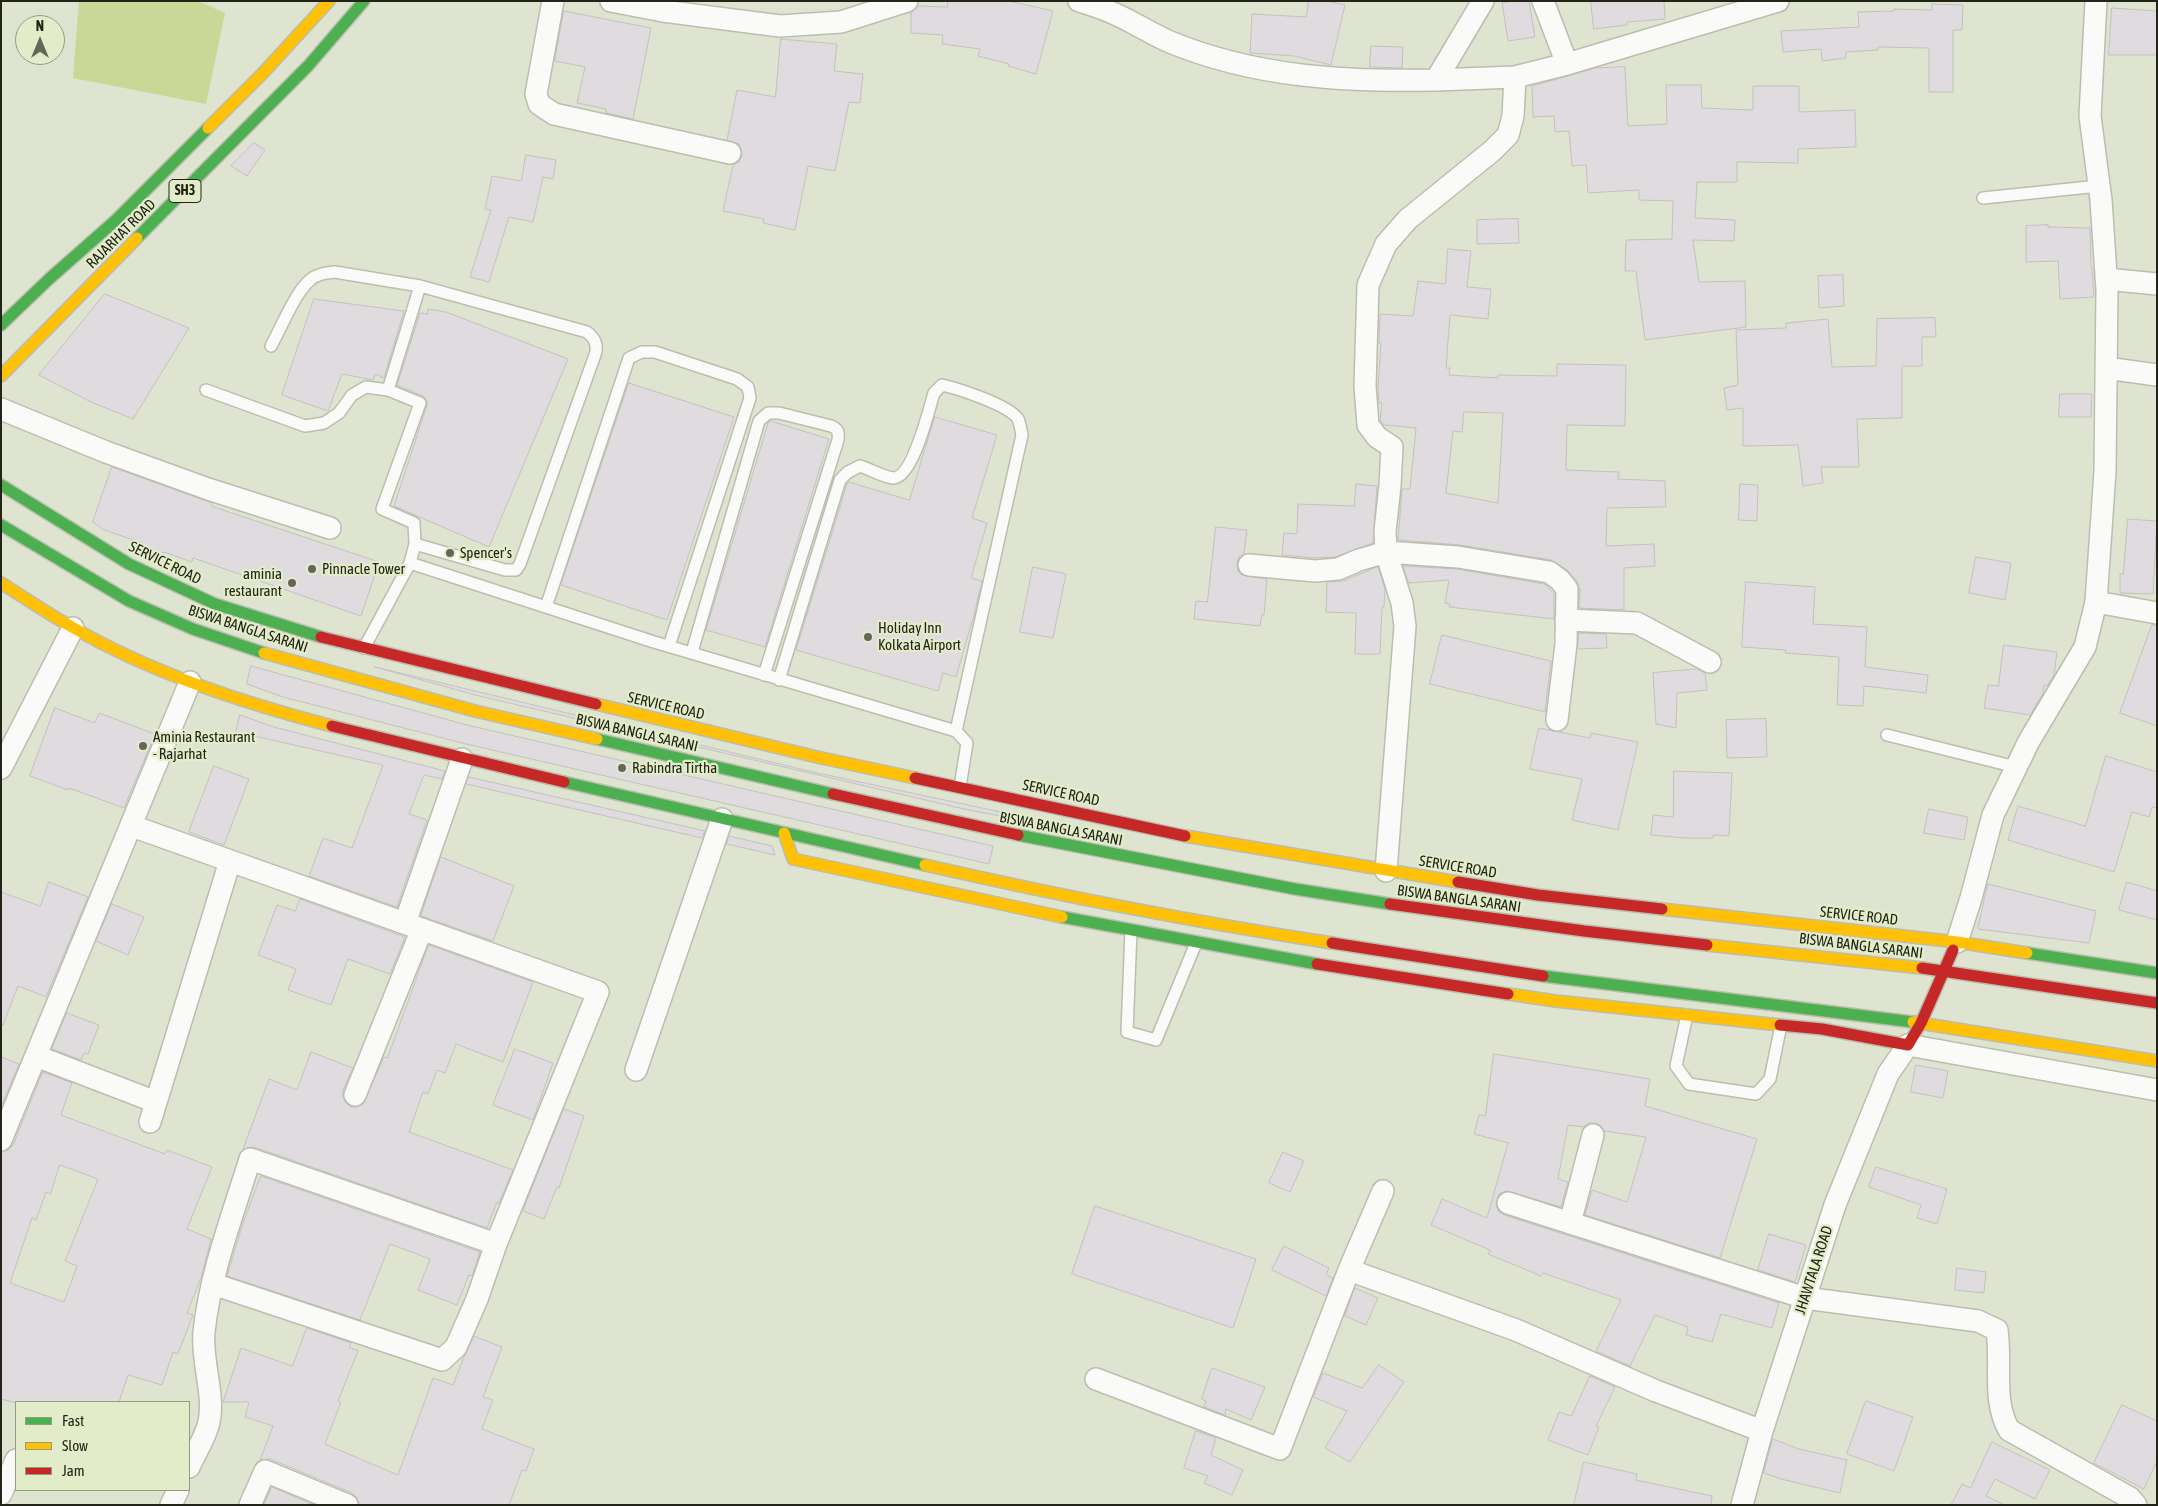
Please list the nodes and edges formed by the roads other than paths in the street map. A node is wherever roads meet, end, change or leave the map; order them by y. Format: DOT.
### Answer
graph roads {
  1 [pos="329,1"];
  2 [pos="364,1"];
  3 [pos="553,1"];
  4 [pos="611,1"];
  5 [pos="907,1"];
  6 [pos="1079,1"];
  7 [pos="1483,1"];
  8 [pos="1543,1"];
  9 [pos="1778,1"];
  10 [pos="2096,1"];
  11 [pos="1110,6"];
  12 [pos="696,8"];
  13 [pos="1567,64"];
  14 [pos="1515,77"];
  15 [pos="1436,80"];
  16 [pos="730,153"];
  17 [pos="2099,186"];
  18 [pos="1984,198"];
  19 [pos="2106,279"];
  20 [pos="2157,284"];
  21 [pos="420,286"];
  22 [pos="1,325"];
  23 [pos="271,346"];
  24 [pos="2106,368"];
  25 [pos="2157,375"];
  26 [pos="1,376"];
  27 [pos="206,390"];
  28 [pos="388,390"];
  29 [pos="1,409"];
  30 [pos="1,485"];
  31 [pos="1,525"];
  32 [pos="330,528"];
  33 [pos="415,544"];
  34 [pos="1386,552"];
  35 [pos="410,563"];
  36 [pos="1249,565"];
  37 [pos="1,583"];
  38 [pos="7,591"];
  39 [pos="2096,602"];
  40 [pos="546,607"];
  41 [pos="2157,613"];
  42 [pos="1566,620"];
  43 [pos="73,628"];
  44 [pos="668,646"];
  45 [pos="364,648"];
  46 [pos="692,652"];
  47 [pos="1710,662"];
  48 [pos="764,675"];
  49 [pos="779,680"];
  50 [pos="190,682"];
  51 [pos="1557,720"];
  52 [pos="956,731"];
  53 [pos="1887,735"];
  54 [pos="462,759"];
  55 [pos="2016,767"];
  56 [pos="1,768"];
  57 [pos="960,789"];
  58 [pos="722,819"];
  59 [pos="132,826"];
  60 [pos="784,833"];
  61 [pos="230,861"];
  62 [pos="1386,871"];
  63 [pos="1008,884"];
  64 [pos="1007,906"];
  65 [pos="413,926"];
  66 [pos="1131,930"];
  67 [pos="1957,942"];
  68 [pos="1196,943"];
  69 [pos="1388,952"];
  70 [pos="1945,971"];
  71 [pos="2157,973"];
  72 [pos="1383,975"];
  73 [pos="2157,1003"];
  74 [pos="1687,1015"];
  75 [pos="1921,1023"];
  76 [pos="1781,1025"];
  77 [pos="1908,1045"];
  78 [pos="36,1056"];
  79 [pos="2157,1061"];
  80 [pos="636,1070"];
  81 [pos="2157,1090"];
  82 [pos="355,1095"];
  83 [pos="1593,1135"];
  84 [pos="1,1140"];
  85 [pos="1383,1191"];
  86 [pos="1508,1203"];
  87 [pos="1570,1223"];
  88 [pos="496,1244"];
  89 [pos="1350,1270"];
  90 [pos="213,1284"];
  91 [pos="1805,1298"];
  92 [pos="1096,1379"];
  93 [pos="1762,1430"];
  94 [pos="15,1462"];
  95 [pos="190,1465"];
  96 [pos="178,1491"];
  97 [pos="1,1494"];
  98 [pos="171,1505"];
  99 [pos="250,1505"];
  100 [pos="347,1505"];
  101 [pos="1742,1505"];
  102 [pos="2136,1505"];
  1 -- 22 [label="main road, RAJARHAT ROAD / SH3"];
  2 -- 26 [label="main road, RAJARHAT ROAD / SH3"];
  3 -- 16 [label="street"];
  4 -- 12 [label="street"];
  5 -- 12 [label="street"];
  6 -- 11 [label="street"];
  7 -- 15 [label="street"];
  8 -- 13 [label="street"];
  9 -- 13 [label="street"];
  10 -- 17 [label="street"];
  11 -- 15 [label="street"];
  13 -- 14 [label="street"];
  14 -- 15 [label="street"];
  14 -- 34 [label="street"];
  17 -- 18 [label="lane"];
  17 -- 19 [label="street"];
  19 -- 20 [label="street"];
  19 -- 24 [label="street"];
  21 -- 23 [label="lane"];
  21 -- 28 [label="lane"];
  21 -- 33 [label="lane"];
  24 -- 25 [label="street"];
  24 -- 39 [label="street"];
  27 -- 28 [label="lane"];
  28 -- 33 [label="lane"];
  29 -- 32 [label="street"];
  30 -- 45 [label="main road, SERVICE ROAD"];
  31 -- 70 [label="main road, BISWA BANGLA SARANI"];
  33 -- 35 [label="lane"];
  34 -- 36 [label="street"];
  34 -- 42 [label="street"];
  34 -- 62 [label="street"];
  35 -- 40 [label="lane"];
  35 -- 45 [label="lane"];
  37 -- 38 [label="main road"];
  38 -- 43 [label="main road"];
  39 -- 41 [label="street"];
  39 -- 55 [label="street"];
  40 -- 44 [label="lane"];
  40 -- 44 [label="lane"];
  42 -- 47 [label="street"];
  42 -- 51 [label="street"];
  43 -- 50 [label="main road"];
  43 -- 56 [label="street"];
  44 -- 46 [label="lane"];
  45 -- 57 [label="main road, SERVICE ROAD"];
  46 -- 48 [label="lane"];
  46 -- 48 [label="lane"];
  48 -- 49 [label="lane"];
  49 -- 52 [label="lane"];
  49 -- 52 [label="lane"];
  50 -- 54 [label="main road"];
  50 -- 59 [label="street"];
  52 -- 57 [label="lane"];
  53 -- 55 [label="lane"];
  54 -- 58 [label="main road"];
  54 -- 65 [label="street"];
  55 -- 67 [label="street"];
  57 -- 62 [label="main road, SERVICE ROAD"];
  58 -- 60 [label="main road"];
  58 -- 80 [label="street"];
  59 -- 61 [label="street"];
  59 -- 78 [label="street"];
  60 -- 63 [label="main road"];
  60 -- 64 [label="main road"];
  61 -- 65 [label="street"];
  61 -- 78 [label="street"];
  62 -- 67 [label="main road, SERVICE ROAD"];
  63 -- 64 [label="main road"];
  63 -- 69 [label="main road"];
  64 -- 66 [label="main road"];
  65 -- 82 [label="street"];
  65 -- 88 [label="street"];
  66 -- 68 [label="main road"];
  66 -- 68 [label="lane"];
  67 -- 70 [label="main road"];
  67 -- 71 [label="main road, SERVICE ROAD"];
  68 -- 72 [label="main road"];
  69 -- 72 [label="main road"];
  69 -- 75 [label="main road"];
  70 -- 73 [label="main road, BISWA BANGLA SARANI"];
  70 -- 75 [label="main road"];
  72 -- 74 [label="main road"];
  74 -- 76 [label="main road"];
  74 -- 76 [label="lane"];
  75 -- 77 [label="main road"];
  75 -- 79 [label="main road"];
  76 -- 77 [label="main road"];
  77 -- 81 [label="street"];
  77 -- 91 [label="street, JHAWTALA ROAD"];
  78 -- 84 [label="street"];
  83 -- 87 [label="street"];
  85 -- 89 [label="street"];
  86 -- 87 [label="street"];
  87 -- 91 [label="street"];
  88 -- 90 [label="street"];
  88 -- 90 [label="street"];
  89 -- 92 [label="street"];
  89 -- 93 [label="street"];
  90 -- 95 [label="street"];
  91 -- 93 [label="street, JHAWTALA ROAD"];
  91 -- 102 [label="street"];
  93 -- 101 [label="street, JHAWTALA ROAD"];
  94 -- 97 [label="street"];
  96 -- 98 [label="street"];
  99 -- 100 [label="street"];
}
